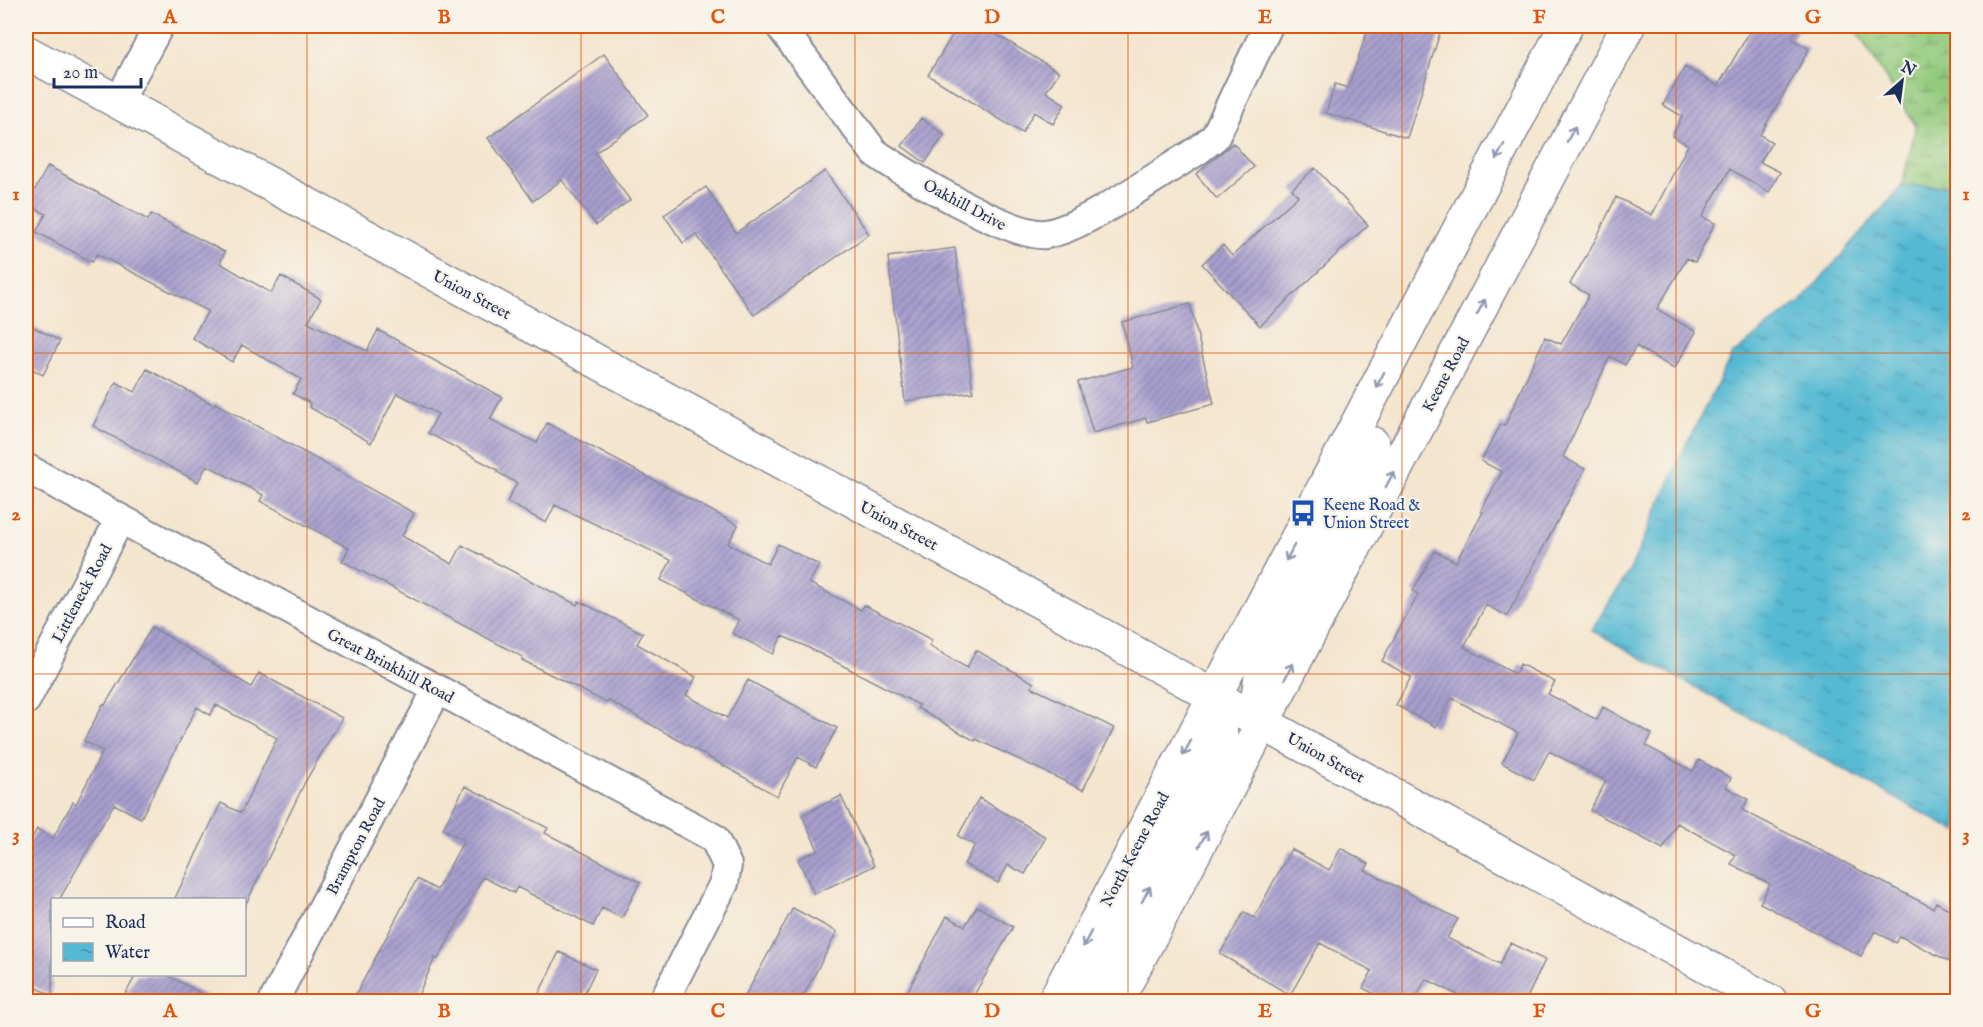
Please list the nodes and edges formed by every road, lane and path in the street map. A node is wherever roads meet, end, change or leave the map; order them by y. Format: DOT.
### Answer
graph roads {
  1 [pos="159,26"];
  2 [pos="780,26"];
  3 [pos="1268,26"];
  4 [pos="1566,26"];
  5 [pos="1628,26"];
  6 [pos="26,52"];
  7 [pos="118,102"];
  8 [pos="1450,247"];
  9 [pos="26,468"];
  10 [pos="120,519"];
  11 [pos="437,690"];
  12 [pos="1215,696"];
  13 [pos="26,700"];
  14 [pos="1264,723"];
  15 [pos="273,1002"];
  16 [pos="663,1002"];
  17 [pos="1054,1002"];
  18 [pos="1089,1002"];
  19 [pos="1116,1002"];
  20 [pos="1772,1002"];
  1 -- 7 [label="street"];
  2 -- 3 [label="street, Oakhill Drive"];
  4 -- 8 [label="main road, one-way"];
  14 -- 5 [label="main road, Keene Road, one-way"];
  6 -- 7 [label="main road, Union Street"];
  7 -- 12 [label="main road, Union Street"];
  8 -- 12 [label="main road, one-way"];
  8 -- 14 [label="main road"];
  9 -- 10 [label="street, Great Brinkhill Road"];
  10 -- 11 [label="street, Great Brinkhill Road"];
  10 -- 13 [label="street, Littleneck Road"];
  11 -- 15 [label="street, Brampton Road"];
  11 -- 16 [label="street, Great Brinkhill Road"];
  12 -- 14 [label="main road, Union Street"];
  12 -- 17 [label="main road, North Keene Road, one-way"];
  18 -- 12 [label="main road, one-way"];
  19 -- 14 [label="main road, one-way"];
  14 -- 20 [label="main road, Union Street"];
}
